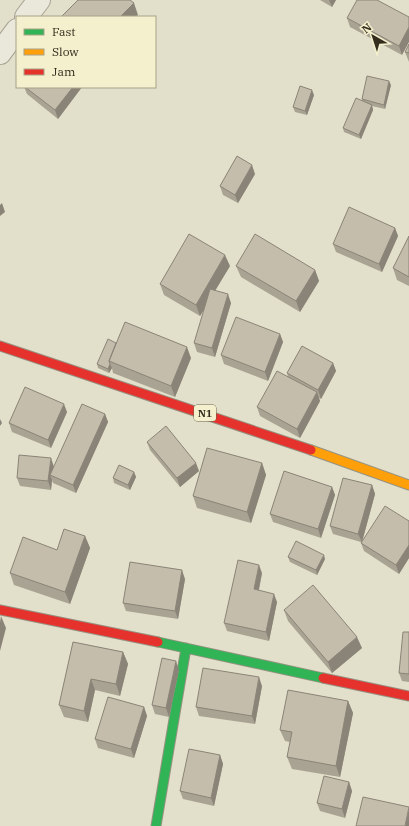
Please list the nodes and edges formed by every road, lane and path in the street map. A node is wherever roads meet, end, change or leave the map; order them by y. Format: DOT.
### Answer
graph roads {
  1 [pos="39,0"];
  2 [pos="27,16"];
  3 [pos="16,31"];
  4 [pos="0,53"];
  5 [pos="0,346"];
  6 [pos="409,484"];
  7 [pos="0,610"];
  8 [pos="186,648"];
  9 [pos="409,696"];
  10 [pos="156,826"];
  1 -- 2 [label="street"];
  3 -- 4 [label="street"];
  5 -- 6 [label="street, N1"];
  7 -- 8 [label="street"];
  8 -- 9 [label="street"];
  8 -- 10 [label="street"];
}
